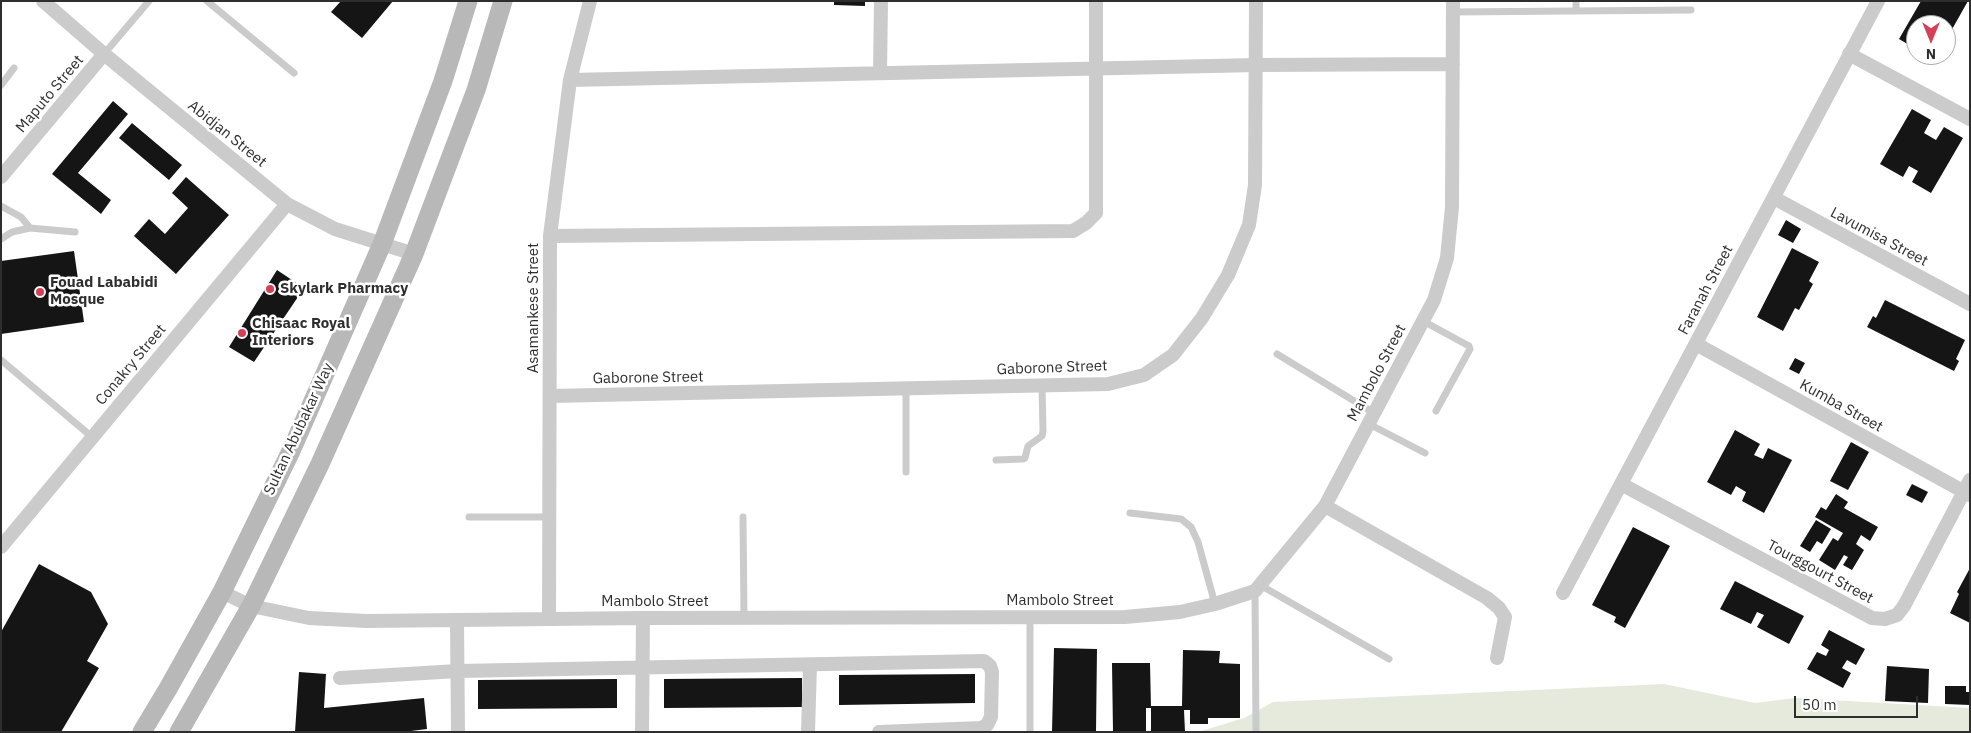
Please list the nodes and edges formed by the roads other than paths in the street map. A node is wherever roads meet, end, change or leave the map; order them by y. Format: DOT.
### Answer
graph roads {
  1 [pos="43,1"];
  2 [pos="149,1"];
  3 [pos="207,1"];
  4 [pos="468,1"];
  5 [pos="503,1"];
  6 [pos="590,1"];
  7 [pos="881,1"];
  8 [pos="1096,1"];
  9 [pos="1256,1"];
  10 [pos="1576,1"];
  11 [pos="1878,1"];
  12 [pos="1453,6"];
  13 [pos="1691,10"];
  14 [pos="1576,11"];
  15 [pos="104,54"];
  16 [pos="1849,54"];
  17 [pos="1453,64"];
  18 [pos="1256,65"];
  19 [pos="14,68"];
  20 [pos="1097,68"];
  21 [pos="294,73"];
  22 [pos="880,73"];
  23 [pos="570,80"];
  24 [pos="1,85"];
  25 [pos="1970,119"];
  26 [pos="1,178"];
  27 [pos="1774,198"];
  28 [pos="287,204"];
  29 [pos="1,206"];
  30 [pos="30,228"];
  31 [pos="75,232"];
  32 [pos="550,236"];
  33 [pos="1,239"];
  34 [pos="382,244"];
  35 [pos="414,254"];
  36 [pos="1970,304"];
  37 [pos="1423,321"];
  38 [pos="1696,344"];
  39 [pos="1277,354"];
  40 [pos="1,360"];
  41 [pos="1042,386"];
  42 [pos="906,388"];
  43 [pos="550,396"];
  44 [pos="1436,411"];
  45 [pos="1372,418"];
  46 [pos="92,438"];
  47 [pos="1424,453"];
  48 [pos="996,460"];
  49 [pos="906,472"];
  50 [pos="1622,484"];
  51 [pos="1968,489"];
  52 [pos="1325,506"];
  53 [pos="1130,513"];
  54 [pos="549,517"];
  55 [pos="743,517"];
  56 [pos="469,518"];
  57 [pos="1,547"];
  58 [pos="1258,588"];
  59 [pos="222,592"];
  60 [pos="1563,593"];
  61 [pos="1215,604"];
  62 [pos="251,606"];
  63 [pos="1030,617"];
  64 [pos="643,618"];
  65 [pos="744,618"];
  66 [pos="548,619"];
  67 [pos="457,621"];
  68 [pos="1497,658"];
  69 [pos="1389,659"];
  70 [pos="810,665"];
  71 [pos="642,668"];
  72 [pos="458,671"];
  73 [pos="340,678"];
  74 [pos="142,732"];
  75 [pos="179,732"];
  76 [pos="458,732"];
  77 [pos="642,732"];
  78 [pos="808,732"];
  79 [pos="879,732"];
  80 [pos="1030,732"];
  81 [pos="1256,732"];
  1 -- 15 [label="street, Abidjan Street"];
  2 -- 15 [label="lane"];
  3 -- 21 [label="lane"];
  4 -- 34 [label="main road, Sultan Abubakar Way"];
  5 -- 35 [label="main road"];
  6 -- 23 [label="street, Asamankese Street"];
  7 -- 22 [label="street"];
  8 -- 20 [label="street"];
  9 -- 18 [label="street, Gaborone Street"];
  10 -- 14 [label="lane"];
  11 -- 16 [label="street, Faranah Street"];
  12 -- 14 [label="lane"];
  12 -- 17 [label="street, Mambolo Street"];
  13 -- 14 [label="lane"];
  15 -- 26 [label="street, Maputo Street"];
  15 -- 28 [label="street, Abidjan Street"];
  16 -- 25 [label="street"];
  16 -- 27 [label="street, Faranah Street"];
  17 -- 18 [label="street"];
  17 -- 37 [label="street, Mambolo Street"];
  18 -- 20 [label="street"];
  18 -- 41 [label="street, Gaborone Street"];
  19 -- 24 [label="lane"];
  20 -- 22 [label="street"];
  20 -- 32 [label="street"];
  22 -- 23 [label="street"];
  23 -- 32 [label="street, Asamankese Street"];
  27 -- 36 [label="street, Lavumisa Street"];
  27 -- 38 [label="street, Faranah Street"];
  28 -- 34 [label="street, Abidjan Street"];
  28 -- 46 [label="street, Conakry Street"];
  29 -- 30 [label="lane"];
  30 -- 31 [label="lane"];
  30 -- 33 [label="lane"];
  32 -- 43 [label="street, Asamankese Street"];
  34 -- 35 [label="street, Abidjan Street"];
  34 -- 59 [label="main road, Sultan Abubakar Way"];
  35 -- 62 [label="main road"];
  37 -- 44 [label="lane"];
  37 -- 45 [label="street, Mambolo Street"];
  38 -- 50 [label="street, Faranah Street"];
  38 -- 51 [label="street, Kumba Street"];
  39 -- 45 [label="lane"];
  40 -- 46 [label="lane"];
  41 -- 42 [label="street, Gaborone Street"];
  41 -- 48 [label="lane"];
  42 -- 43 [label="street, Gaborone Street"];
  42 -- 49 [label="lane"];
  43 -- 54 [label="street, Asamankese Street"];
  45 -- 47 [label="lane"];
  45 -- 52 [label="street, Mambolo Street"];
  46 -- 57 [label="street, Conakry Street"];
  50 -- 51 [label="street, Tourggourt Street"];
  50 -- 60 [label="street, Faranah Street"];
  52 -- 58 [label="street, Mambolo Street"];
  52 -- 68 [label="street"];
  53 -- 61 [label="lane"];
  54 -- 56 [label="lane"];
  54 -- 66 [label="street, Asamankese Street"];
  55 -- 65 [label="lane"];
  58 -- 61 [label="street, Mambolo Street"];
  58 -- 69 [label="lane"];
  58 -- 81 [label="lane"];
  59 -- 62 [label="street, Mambolo Street"];
  59 -- 74 [label="main road, Sultan Abubakar Way"];
  61 -- 63 [label="street, Mambolo Street"];
  62 -- 67 [label="street, Mambolo Street"];
  62 -- 75 [label="main road"];
  63 -- 65 [label="street, Mambolo Street"];
  63 -- 80 [label="lane"];
  64 -- 65 [label="street, Mambolo Street"];
  64 -- 66 [label="street, Mambolo Street"];
  64 -- 71 [label="street"];
  66 -- 67 [label="street, Mambolo Street"];
  67 -- 72 [label="street"];
  70 -- 71 [label="street"];
  70 -- 78 [label="street"];
  70 -- 79 [label="street"];
  71 -- 72 [label="street"];
  71 -- 77 [label="street"];
  72 -- 73 [label="street"];
  72 -- 76 [label="street"];
}
